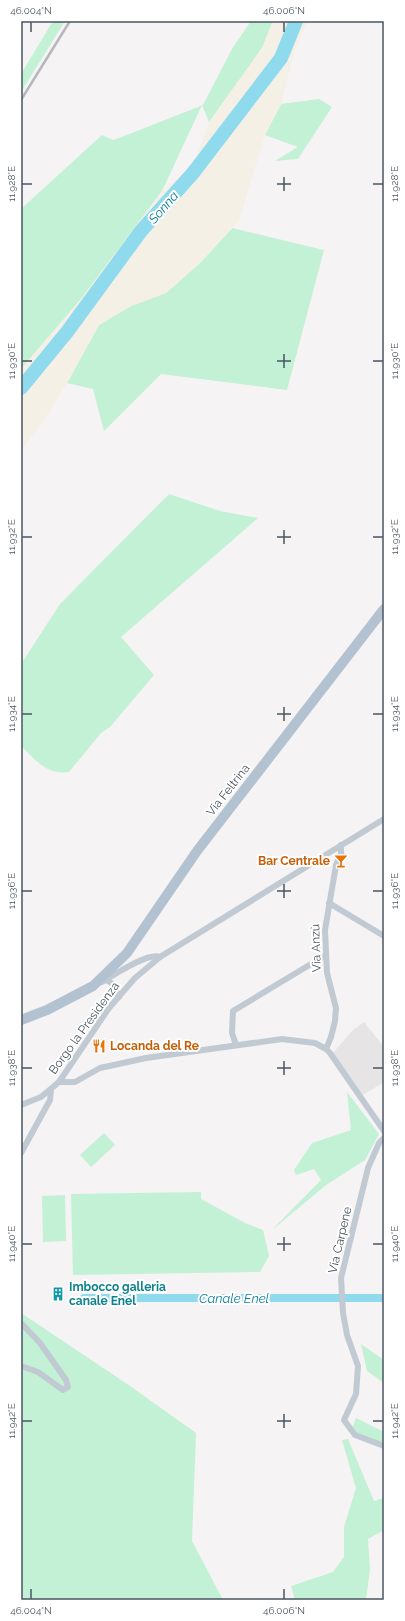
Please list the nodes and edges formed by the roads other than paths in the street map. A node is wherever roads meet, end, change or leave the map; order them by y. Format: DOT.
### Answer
graph roads {
  1 [pos="384,609"];
  2 [pos="384,819"];
  3 [pos="341,846"];
  4 [pos="329,903"];
  5 [pos="384,936"];
  6 [pos="326,955"];
  7 [pos="160,957"];
  8 [pos="105,980"];
  9 [pos="93,986"];
  10 [pos="119,997"];
  11 [pos="21,1020"];
  12 [pos="236,1045"];
  13 [pos="326,1049"];
  14 [pos="59,1082"];
  15 [pos="51,1090"];
  16 [pos="21,1105"];
  17 [pos="384,1131"];
  18 [pos="384,1138"];
  19 [pos="21,1153"];
  20 [pos="21,1323"];
  21 [pos="21,1366"];
  22 [pos="384,1446"];
  1 -- 9 [label="main road, Via Feltrina"];
  2 -- 3 [label="street, Via Feltrina"];
  3 -- 4 [label="street, Via Anzù"];
  3 -- 7 [label="street, Via Feltrina"];
  4 -- 5 [label="street"];
  4 -- 6 [label="street, Via Anzù"];
  6 -- 12 [label="street"];
  6 -- 13 [label="street, Via Anzù"];
  7 -- 8 [label="street, Via Feltrina"];
  7 -- 10 [label="street, Borgo la Presidenza"];
  8 -- 9 [label="street, Via Feltrina"];
  8 -- 10 [label="street"];
  9 -- 11 [label="main road, Via Feltrina"];
  10 -- 14 [label="street, Borgo la Presidenza"];
  12 -- 13 [label="street"];
  12 -- 14 [label="street"];
  13 -- 17 [label="street"];
  14 -- 15 [label="street, Borgo la Presidenza"];
  15 -- 16 [label="street, Borgo la Presidenza"];
  15 -- 19 [label="street"];
  18 -- 22 [label="street, Via Carpene"];
  20 -- 21 [label="street"];
}
